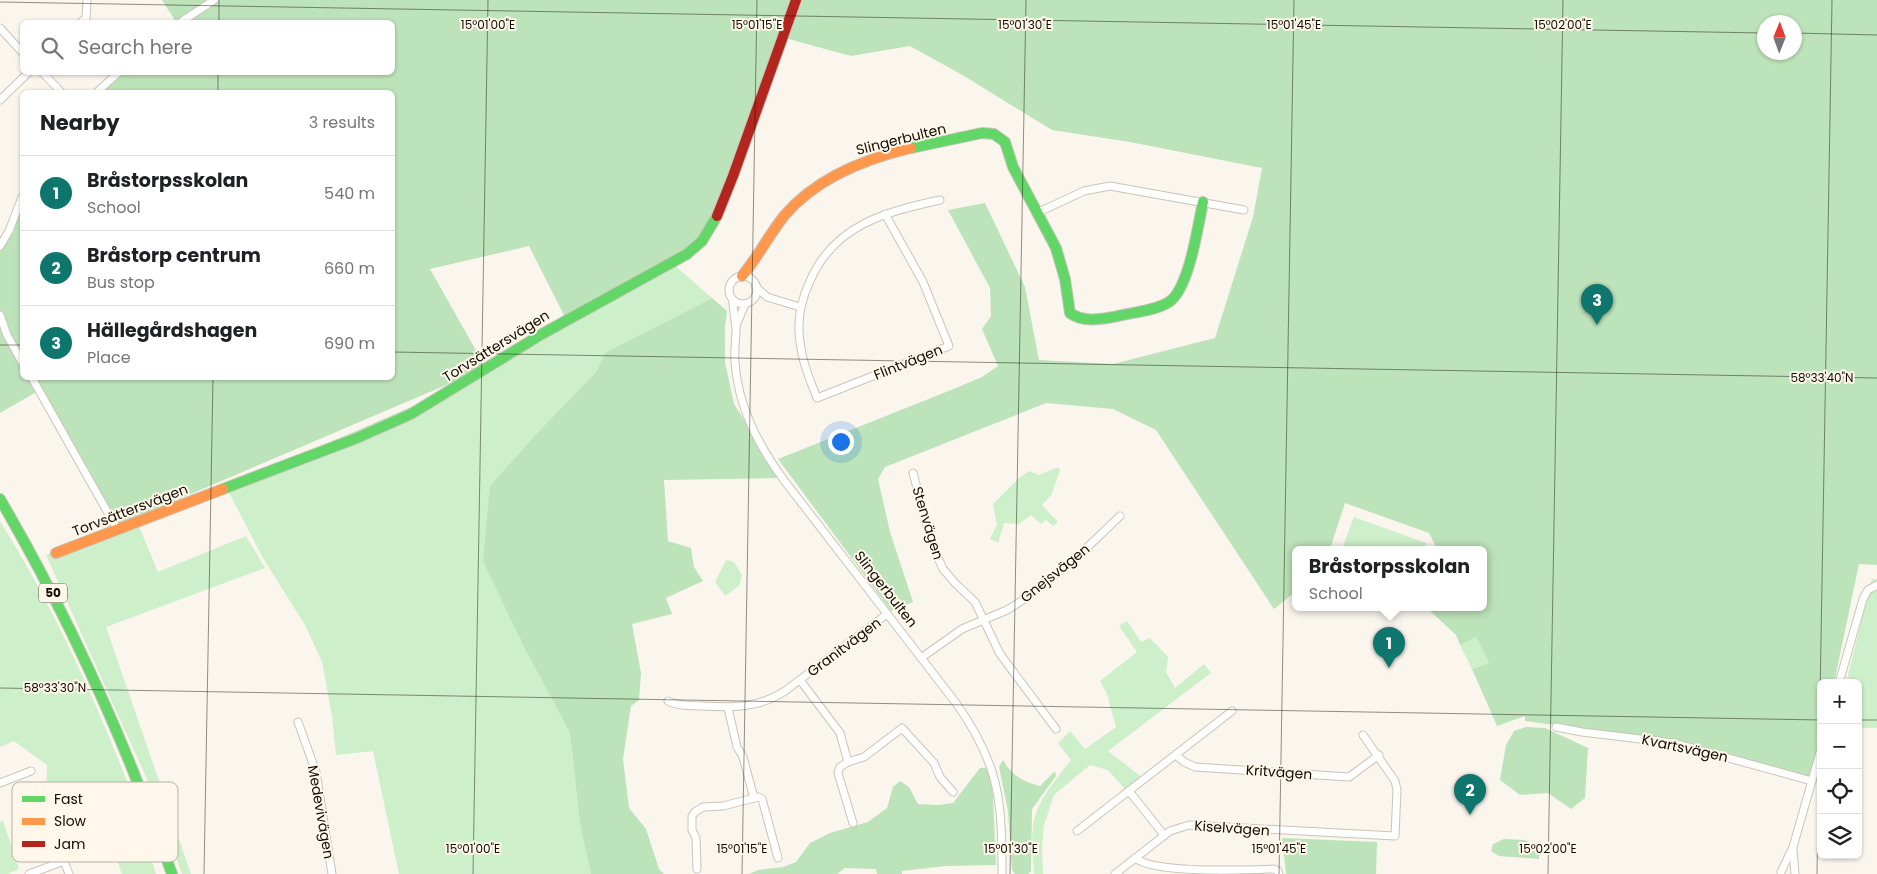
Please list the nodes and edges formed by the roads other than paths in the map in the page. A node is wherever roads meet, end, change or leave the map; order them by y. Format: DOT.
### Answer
graph roads {
  1 [pos="87,0"];
  2 [pos="214,0"];
  3 [pos="796,0"];
  4 [pos="84,20"];
  5 [pos="184,20"];
  6 [pos="0,28"];
  7 [pos="20,50"];
  8 [pos="26,75"];
  9 [pos="45,75"];
  10 [pos="116,75"];
  11 [pos="59,90"];
  12 [pos="100,90"];
  13 [pos="0,100"];
  14 [pos="940,200"];
  15 [pos="20,201"];
  16 [pos="1203,202"];
  17 [pos="1244,210"];
  18 [pos="1039,212"];
  19 [pos="885,214"];
  20 [pos="0,246"];
  21 [pos="755,261"];
  22 [pos="742,276"];
  23 [pos="754,284"];
  24 [pos="767,297"];
  25 [pos="753,300"];
  26 [pos="733,301"];
  27 [pos="745,304"];
  28 [pos="800,307"];
  29 [pos="0,315"];
  30 [pos="736,326"];
  31 [pos="20,358"];
  32 [pos="33,380"];
  33 [pos="913,473"];
  34 [pos="0,499"];
  35 [pos="0,510"];
  36 [pos="1120,516"];
  37 [pos="117,530"];
  38 [pos="56,553"];
  39 [pos="1874,585"];
  40 [pos="887,614"];
  41 [pos="983,619"];
  42 [pos="921,658"];
  43 [pos="1840,679"];
  44 [pos="800,680"];
  45 [pos="668,701"];
  46 [pos="728,708"];
  47 [pos="1232,711"];
  48 [pos="298,722"];
  49 [pos="1556,727"];
  50 [pos="1056,728"];
  51 [pos="1364,735"];
  52 [pos="1379,755"];
  53 [pos="1176,756"];
  54 [pos="848,762"];
  55 [pos="1817,763"];
  56 [pos="31,771"];
  57 [pos="1812,780"];
  58 [pos="133,782"];
  59 [pos="138,782"];
  60 [pos="0,783"];
  61 [pos="1129,791"];
  62 [pos="953,792"];
  63 [pos="754,798"];
  64 [pos="853,823"];
  65 [pos="1077,831"];
  66 [pos="1164,835"];
  67 [pos="1793,848"];
  68 [pos="778,858"];
  69 [pos="1135,858"];
  70 [pos="61,862"];
  71 [pos="64,862"];
  72 [pos="162,862"];
  73 [pos="168,862"];
  74 [pos="697,869"];
  75 [pos="1165,871"];
  76 [pos="1780,873"];
  77 [pos="29,874"];
  78 [pos="69,874"];
  79 [pos="166,874"];
  80 [pos="172,874"];
  81 [pos="332,874"];
  82 [pos="1002,874"];
  83 [pos="1115,874"];
  84 [pos="1279,874"];
  85 [pos="1794,874"];
  1 -- 4 [label="street"];
  2 -- 5 [label="street"];
  3 -- 37 [label="main road, Torvsättersvägen"];
  6 -- 7 [label="street"];
  8 -- 13 [label="street"];
  9 -- 11 [label="street"];
  10 -- 12 [label="street"];
  14 -- 19 [label="street, Flintvägen"];
  15 -- 20 [label="street"];
  16 -- 17 [label="street"];
  16 -- 18 [label="street"];
  16 -- 18 [label="main road"];
  18 -- 21 [label="main road, Slingerbulten"];
  19 -- 28 [label="street, Flintvägen"];
  19 -- 28 [label="street, Flintvägen"];
  21 -- 22 [label="main road, Slingerbulten"];
  21 -- 23 [label="street, Slingerbulten"];
  22 -- 23 [label="street"];
  22 -- 26 [label="street"];
  23 -- 24 [label="street"];
  23 -- 25 [label="street"];
  24 -- 25 [label="street"];
  24 -- 28 [label="street"];
  25 -- 27 [label="street"];
  26 -- 27 [label="street"];
  26 -- 30 [label="street, Slingerbulten"];
  27 -- 30 [label="street, Slingerbulten"];
  29 -- 31 [label="street"];
  30 -- 40 [label="street, Slingerbulten"];
  32 -- 37 [label="street"];
  33 -- 41 [label="street, Stenvägen"];
  34 -- 59 [label="main road, 50"];
  35 -- 58 [label="main road, 50"];
  36 -- 41 [label="street, Gnejsvägen"];
  37 -- 38 [label="main road, Torvsättersvägen"];
  39 -- 43 [label="street"];
  40 -- 42 [label="street, Slingerbulten"];
  40 -- 44 [label="street, Granitvägen"];
  41 -- 42 [label="street, Gnejsvägen"];
  41 -- 50 [label="street"];
  42 -- 82 [label="street, Slingerbulten"];
  44 -- 46 [label="street, Granitvägen"];
  44 -- 54 [label="street, Granitvägen"];
  45 -- 46 [label="street, Granitvägen"];
  46 -- 63 [label="street"];
  47 -- 53 [label="street"];
  48 -- 81 [label="street, Medevivägen"];
  49 -- 57 [label="street, Kvartsvägen"];
  51 -- 52 [label="street"];
  52 -- 53 [label="street, Kritvägen"];
  52 -- 66 [label="street, Kiselvägen"];
  53 -- 61 [label="street"];
  54 -- 62 [label="street"];
  54 -- 64 [label="street"];
  55 -- 57 [label="street"];
  56 -- 60 [label="street"];
  57 -- 67 [label="street"];
  61 -- 65 [label="street"];
  61 -- 66 [label="street"];
  63 -- 68 [label="street"];
  63 -- 74 [label="street"];
  66 -- 69 [label="street, Kiselvägen"];
  67 -- 76 [label="street"];
  67 -- 85 [label="street"];
  69 -- 75 [label="street"];
  69 -- 83 [label="street, Kiselvägen"];
  70 -- 77 [label="street"];
  71 -- 78 [label="street"];
  72 -- 79 [label="main road, 50"];
  73 -- 80 [label="main road, 50"];
  75 -- 84 [label="street"];
  76 -- 85 [label="street"];
}
